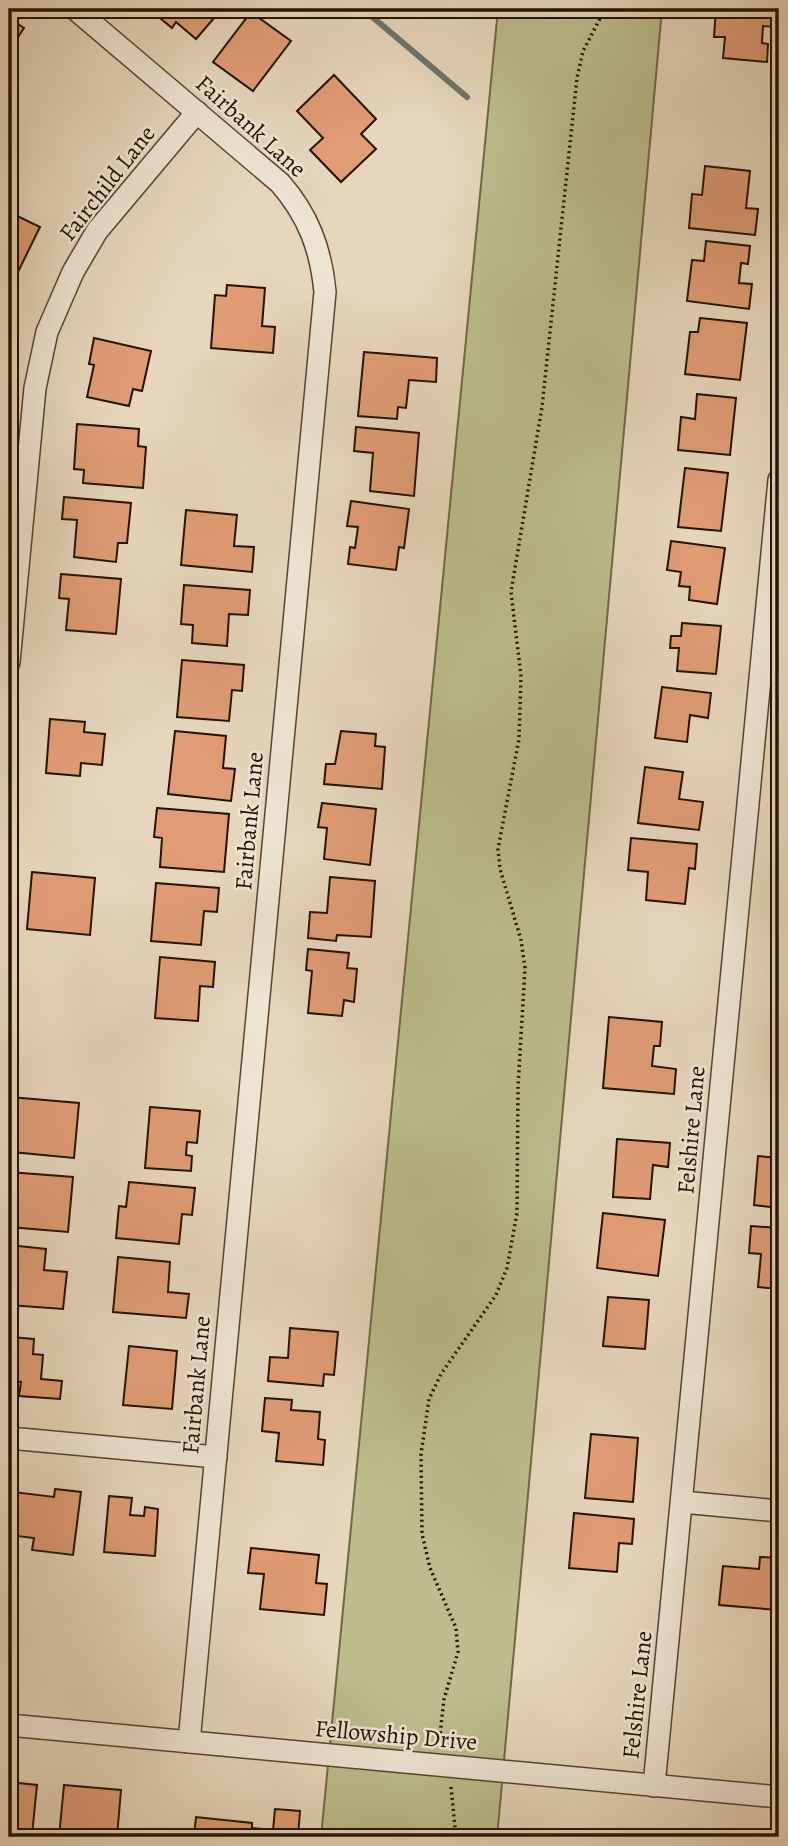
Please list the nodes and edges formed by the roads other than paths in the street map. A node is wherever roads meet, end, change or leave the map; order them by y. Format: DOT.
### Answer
graph roads {
  1 [pos="75,9"];
  2 [pos="197,112"];
  3 [pos="779,480"];
  4 [pos="9,662"];
  5 [pos="9,1438"];
  6 [pos="216,1457"];
  7 [pos="682,1502"];
  8 [pos="779,1511"];
  9 [pos="9,1725"];
  10 [pos="188,1742"];
  11 [pos="654,1786"];
  12 [pos="779,1797"];
  1 -- 2 [label="street, Fairbank Lane"];
  2 -- 4 [label="street, Fairchild Lane"];
  2 -- 6 [label="street, Fairbank Lane"];
  3 -- 7 [label="street, Felshire Lane"];
  5 -- 6 [label="street"];
  6 -- 10 [label="street, Fairbank Lane"];
  7 -- 8 [label="street"];
  7 -- 11 [label="street, Felshire Lane"];
  9 -- 10 [label="street, Fellowship Drive"];
  10 -- 11 [label="street, Fellowship Drive"];
  11 -- 12 [label="street, Fellowship Drive"];
}
